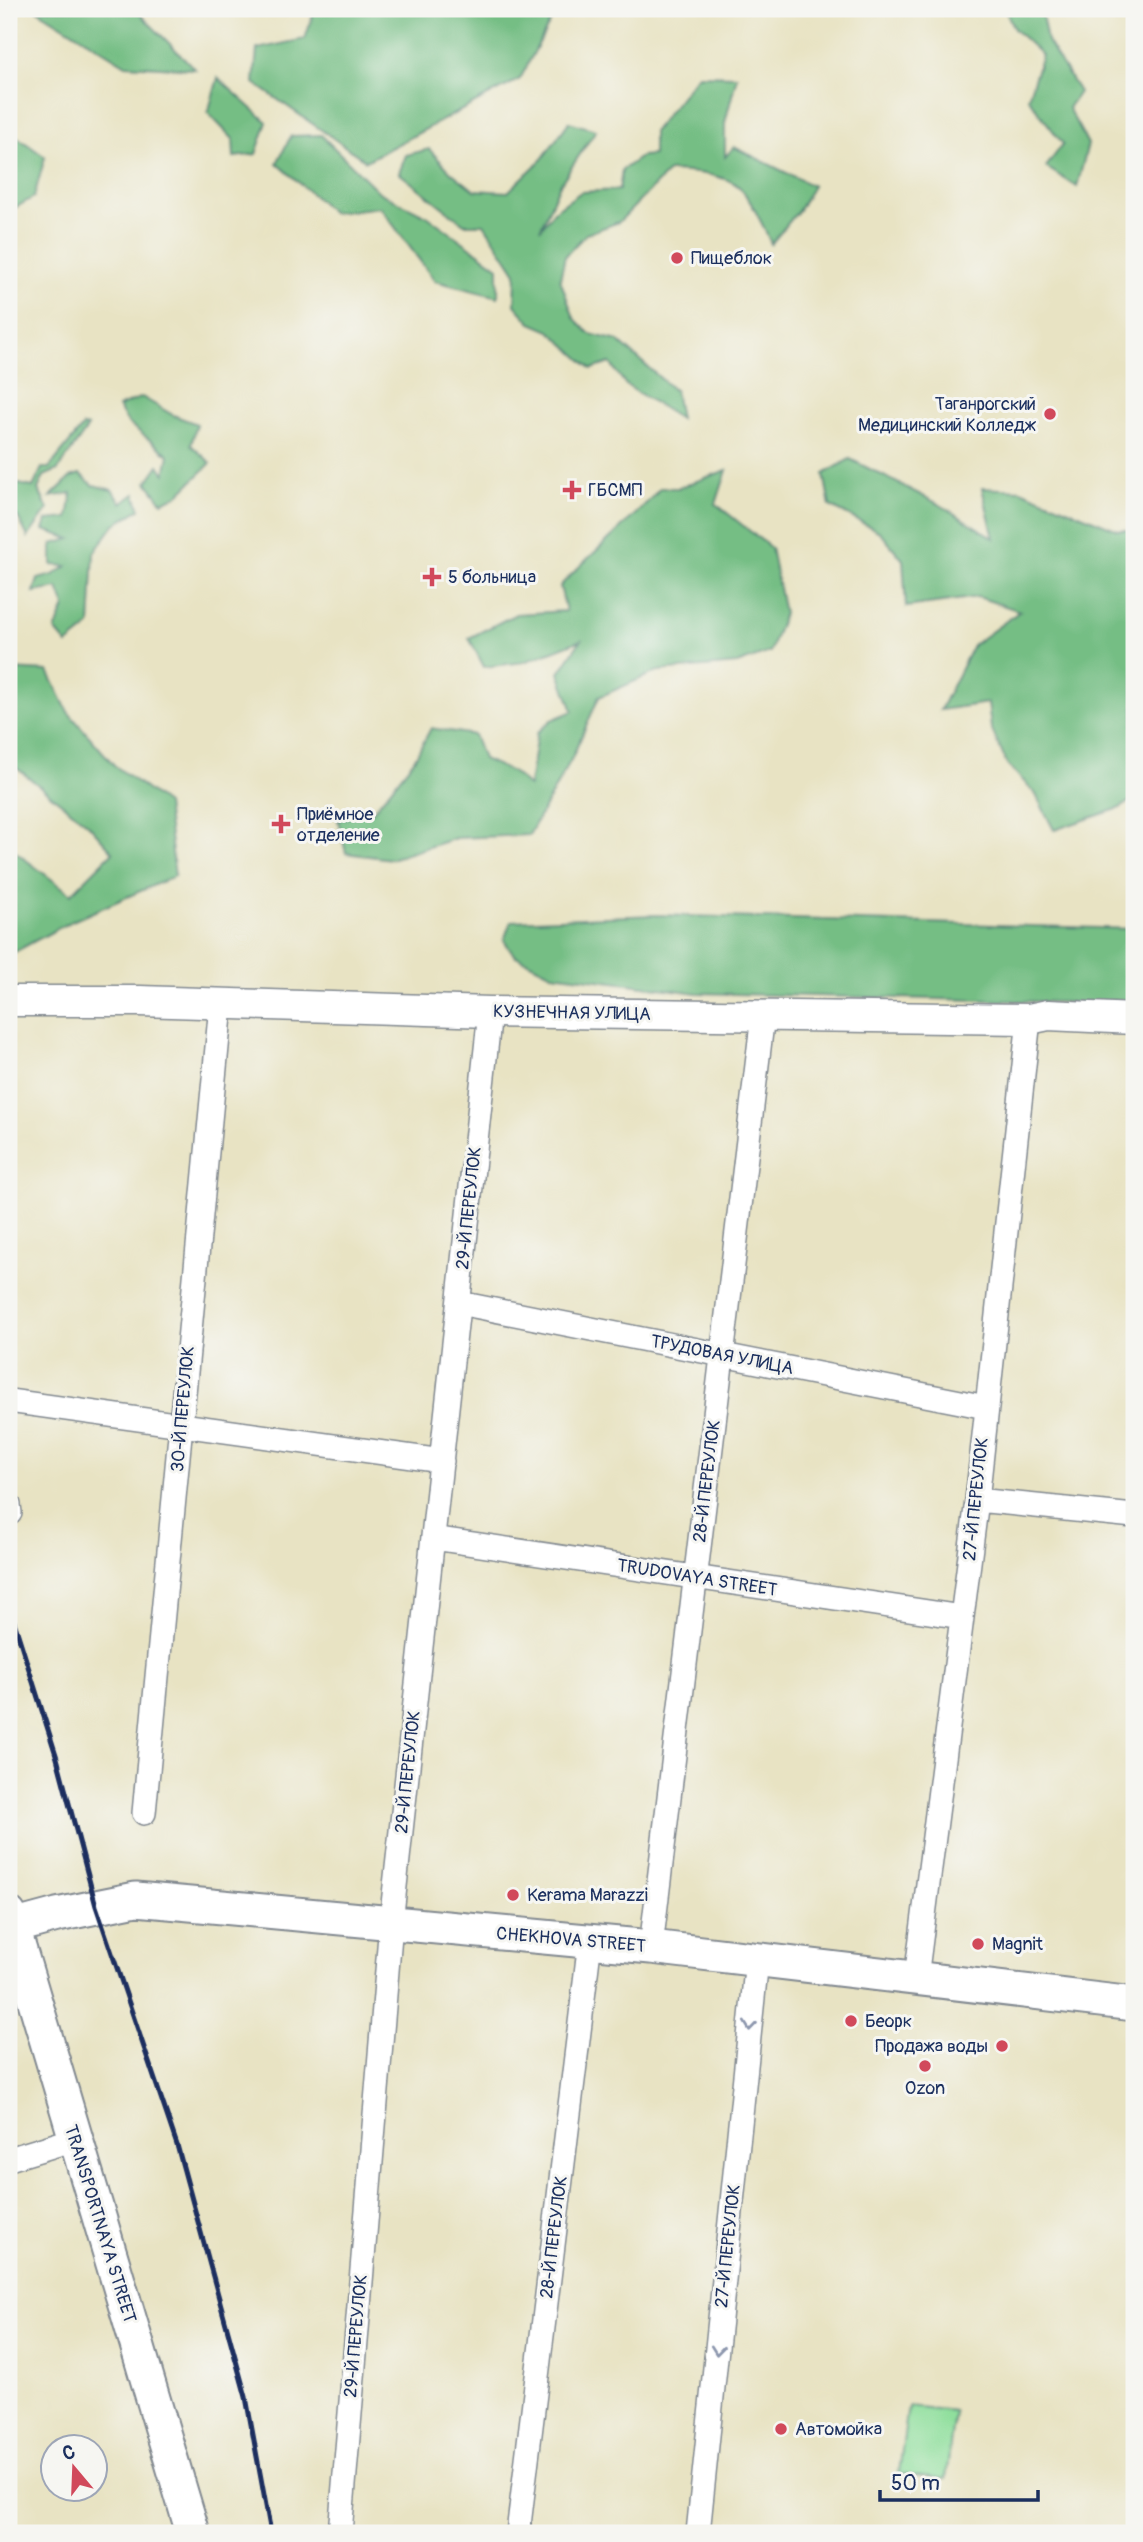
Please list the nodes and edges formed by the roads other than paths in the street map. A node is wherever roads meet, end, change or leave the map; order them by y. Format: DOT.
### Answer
graph roads {
  1 [pos="9,1001"];
  2 [pos="221,1005"];
  3 [pos="491,1012"];
  4 [pos="763,1015"];
  5 [pos="1028,1019"];
  6 [pos="1134,1019"];
  7 [pos="459,1303"];
  8 [pos="722,1355"];
  9 [pos="9,1401"];
  10 [pos="986,1407"];
  11 [pos="182,1425"];
  12 [pos="442,1461"];
  13 [pos="976,1500"];
  14 [pos="1134,1516"];
  15 [pos="433,1538"];
  16 [pos="696,1577"];
  17 [pos="962,1617"];
  18 [pos="144,1813"];
  19 [pos="10,1923"];
  20 [pos="391,1923"];
  21 [pos="590,1941"];
  22 [pos="651,1947"];
  23 [pos="757,1958"];
  24 [pos="916,1978"];
  25 [pos="1134,2004"];
  26 [pos="75,2139"];
  27 [pos="9,2158"];
  28 [pos="192,2533"];
  29 [pos="340,2533"];
  30 [pos="518,2533"];
  31 [pos="698,2533"];
  1 -- 2 [label="street, КУЗНЕЧНАЯ УЛИЦА"];
  2 -- 3 [label="street, КУЗНЕЧНАЯ УЛИЦА"];
  2 -- 11 [label="street, 30-Й ПЕРЕУЛОК"];
  3 -- 4 [label="street, КУЗНЕЧНАЯ УЛИЦА"];
  3 -- 7 [label="street, 29-Й ПЕРЕУЛОК"];
  4 -- 5 [label="street, КУЗНЕЧНАЯ УЛИЦА"];
  4 -- 8 [label="street, 28-Й ПЕРЕУЛОК"];
  5 -- 6 [label="street, КУЗНЕЧНАЯ УЛИЦА"];
  5 -- 10 [label="street, 27-Й ПЕРЕУЛОК"];
  7 -- 8 [label="street, ТРУДОВАЯ УЛИЦА"];
  7 -- 12 [label="street, 29-Й ПЕРЕУЛОК"];
  8 -- 10 [label="street, ТРУДОВАЯ УЛИЦА"];
  8 -- 16 [label="street, 28-Й ПЕРЕУЛОК"];
  9 -- 11 [label="street"];
  10 -- 13 [label="street, 27-Й ПЕРЕУЛОК"];
  11 -- 12 [label="street"];
  11 -- 18 [label="street, 30-Й ПЕРЕУЛОК"];
  12 -- 15 [label="street, 29-Й ПЕРЕУЛОК"];
  13 -- 14 [label="street"];
  13 -- 17 [label="street, 27-Й ПЕРЕУЛОК"];
  15 -- 16 [label="street, TRUDOVAYA STREET"];
  15 -- 20 [label="street, 29-Й ПЕРЕУЛОК"];
  16 -- 17 [label="street, TRUDOVAYA STREET"];
  16 -- 22 [label="street, 28-Й ПЕРЕУЛОК"];
  17 -- 24 [label="street, 27-Й ПЕРЕУЛОК"];
  19 -- 20 [label="main road, CHEKHOVA STREET"];
  19 -- 26 [label="main road, TRANSPORTNAYA STREET"];
  20 -- 21 [label="main road, CHEKHOVA STREET"];
  20 -- 29 [label="street, 29-Й ПЕРЕУЛОК"];
  21 -- 22 [label="main road, CHEKHOVA STREET"];
  21 -- 30 [label="street, 28-Й ПЕРЕУЛОК"];
  22 -- 23 [label="main road, CHEKHOVA STREET"];
  23 -- 24 [label="main road, CHEKHOVA STREET"];
  23 -- 31 [label="street, 27-Й ПЕРЕУЛОК, one-way"];
  24 -- 25 [label="main road, CHEKHOVA STREET"];
  26 -- 27 [label="street"];
  26 -- 28 [label="main road, TRANSPORTNAYA STREET"];
}
